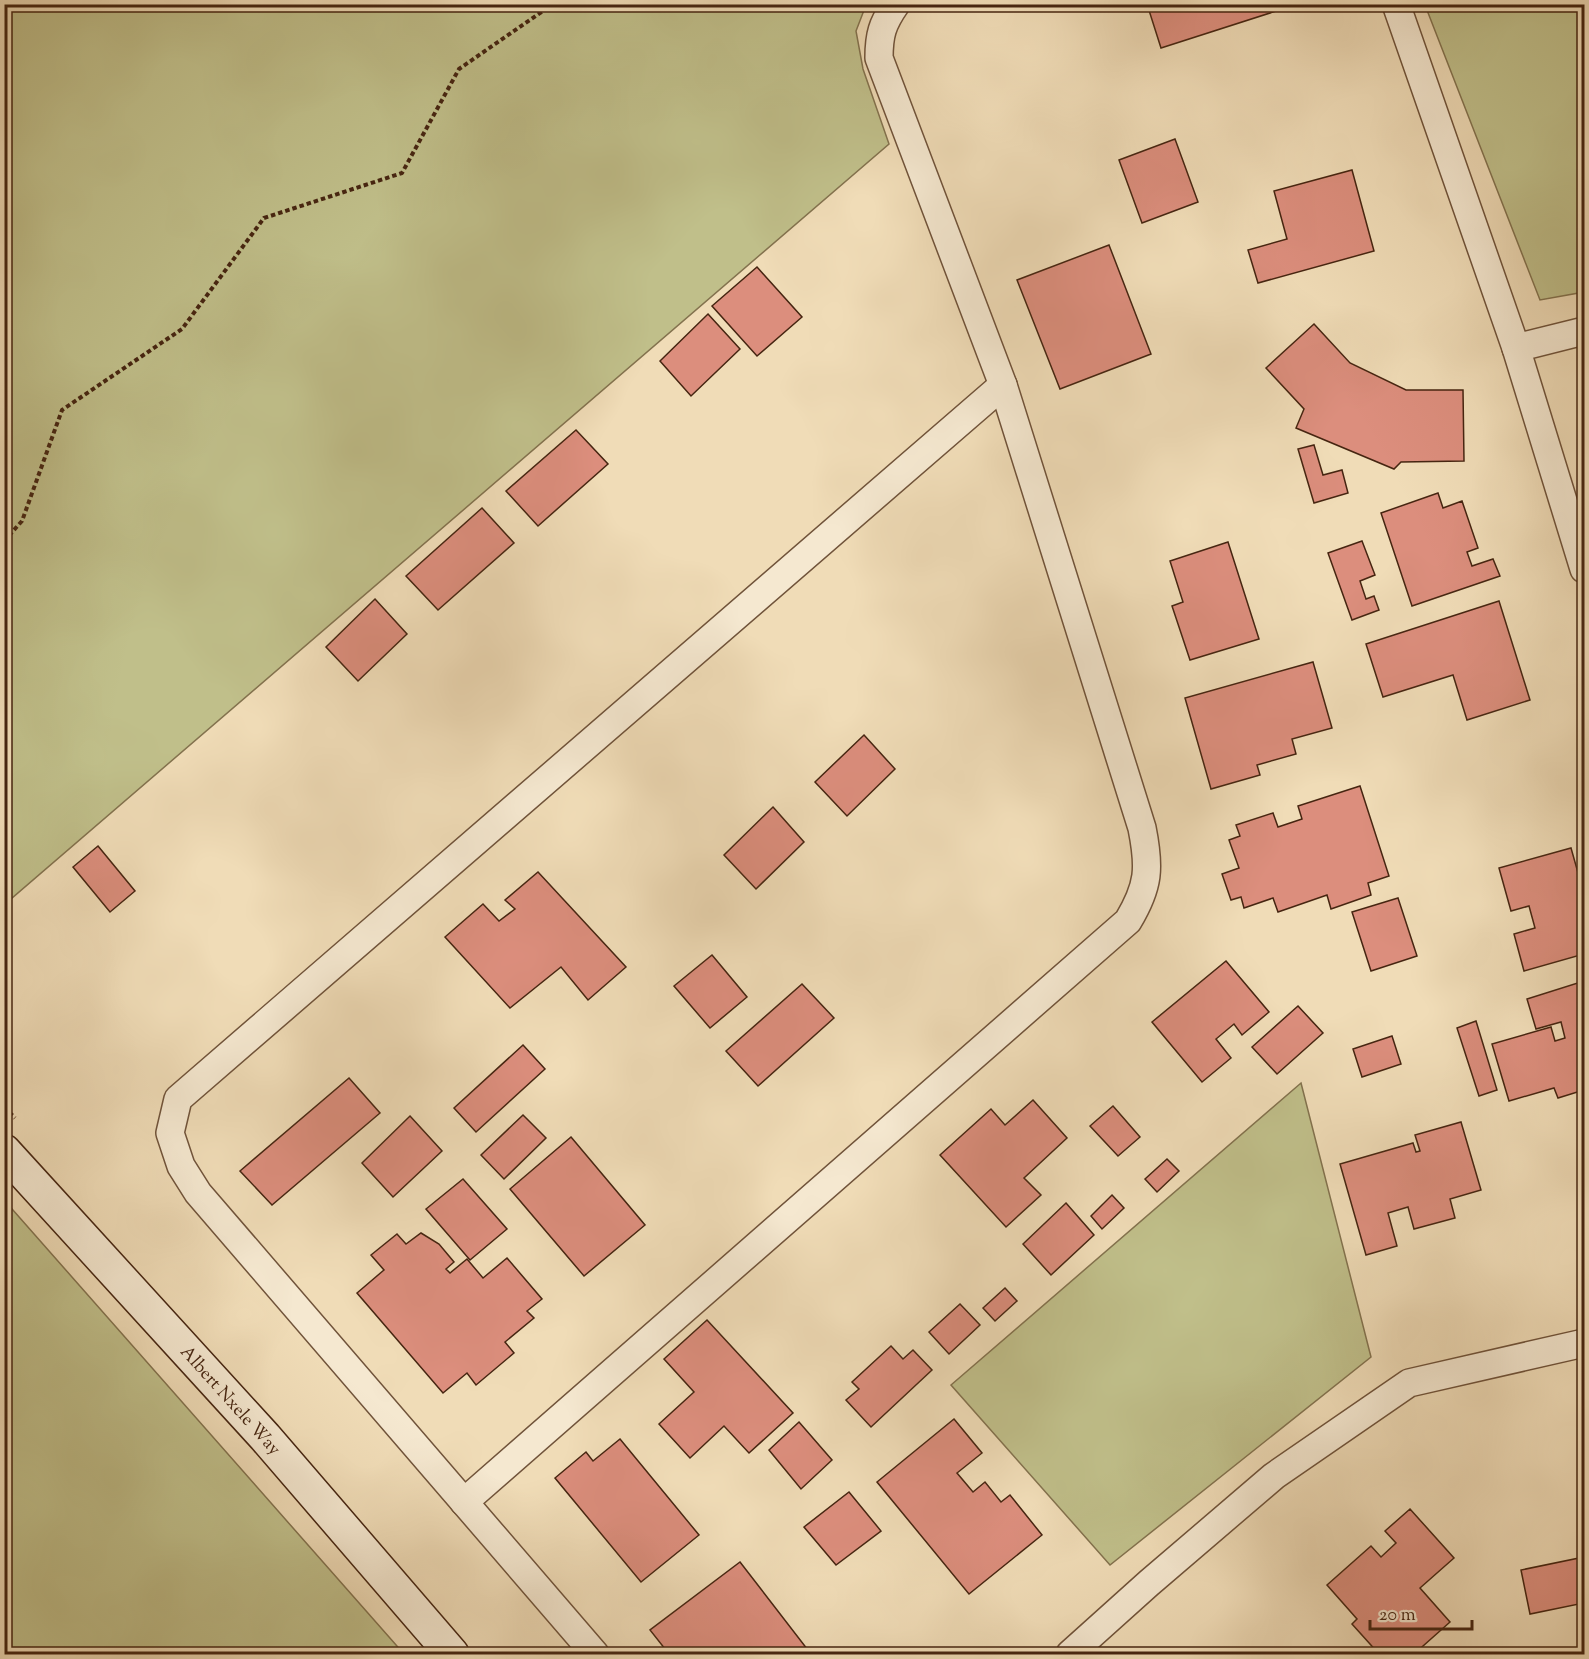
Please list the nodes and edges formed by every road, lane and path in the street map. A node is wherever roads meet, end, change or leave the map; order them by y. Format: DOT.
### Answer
graph roads {
  1 [pos="556,4"];
  2 [pos="896,4"];
  3 [pos="1396,4"];
  4 [pos="1584,331"];
  5 [pos="1516,348"];
  6 [pos="1003,385"];
  7 [pos="4,541"];
  8 [pos="1584,569"];
  9 [pos="4,1150"];
  10 [pos="1584,1342"];
  11 [pos="464,1502"];
  12 [pos="452,1654"];
  13 [pos="595,1654"];
  14 [pos="1070,1654"];
  1 -- 7 [label="path"];
  2 -- 6 [label="street"];
  3 -- 5 [label="street"];
  4 -- 5 [label="street"];
  5 -- 8 [label="street"];
  6 -- 11 [label="street"];
  6 -- 11 [label="street"];
  9 -- 12 [label="main road, Albert Nxele Way"];
  10 -- 14 [label="street"];
  11 -- 13 [label="street"];
}
